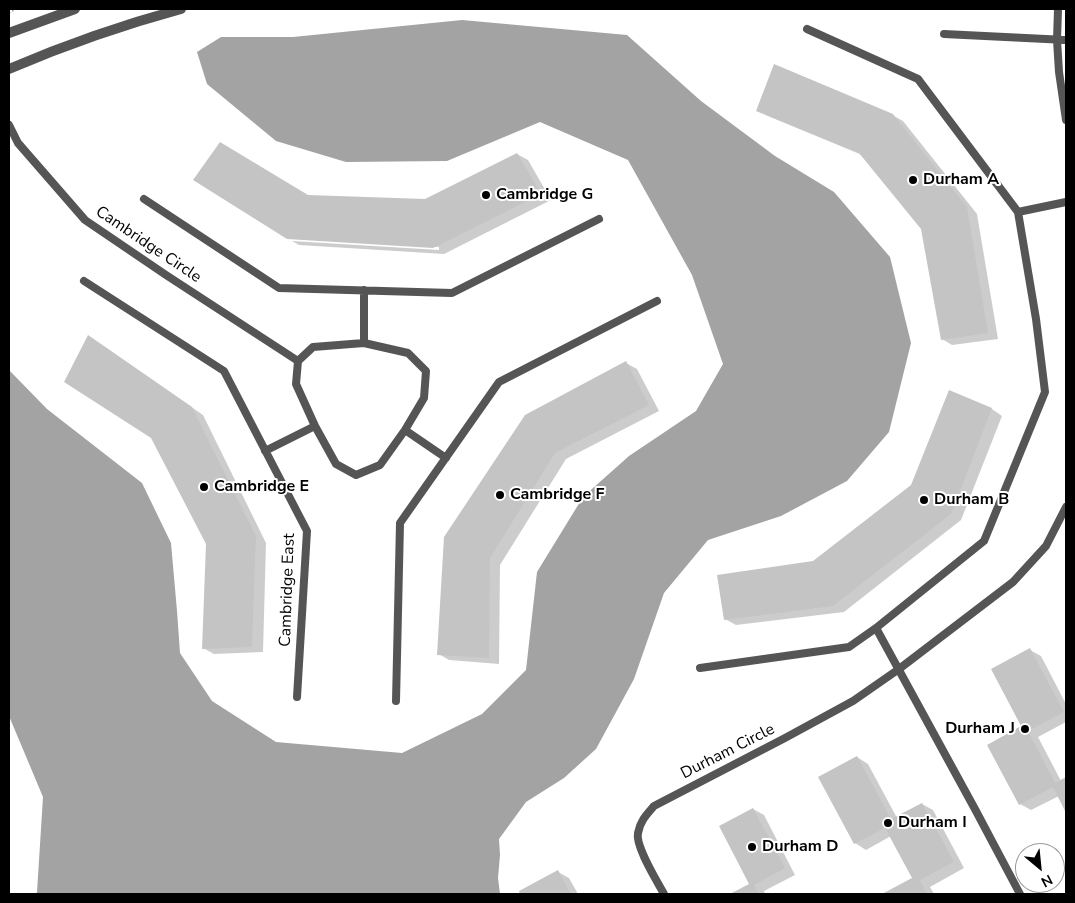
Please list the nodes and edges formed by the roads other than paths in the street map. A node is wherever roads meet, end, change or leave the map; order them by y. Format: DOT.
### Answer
graph roads {
  1 [pos="75,9"];
  2 [pos="181,9"];
  3 [pos="1058,9"];
  4 [pos="807,29"];
  5 [pos="9,33"];
  6 [pos="944,34"];
  7 [pos="1057,40"];
  8 [pos="1066,40"];
  9 [pos="9,69"];
  10 [pos="1066,120"];
  11 [pos="9,125"];
  12 [pos="144,199"];
  13 [pos="1066,202"];
  14 [pos="1018,212"];
  15 [pos="600,219"];
  16 [pos="84,280"];
  17 [pos="364,290"];
  18 [pos="656,301"];
  19 [pos="364,344"];
  20 [pos="298,361"];
  21 [pos="315,426"];
  22 [pos="405,430"];
  23 [pos="265,451"];
  24 [pos="446,458"];
  25 [pos="1066,507"];
  26 [pos="876,628"];
  27 [pos="700,668"];
  28 [pos="899,670"];
  29 [pos="297,697"];
  30 [pos="396,701"];
  31 [pos="664,894"];
  32 [pos="1020,894"];
  1 -- 5 [label="street"];
  2 -- 9 [label="street"];
  3 -- 7 [label="lane"];
  4 -- 14 [label="lane"];
  6 -- 7 [label="lane"];
  7 -- 8 [label="lane"];
  7 -- 10 [label="lane"];
  11 -- 20 [label="lane, Cambridge Circle"];
  12 -- 17 [label="lane"];
  13 -- 14 [label="lane"];
  14 -- 26 [label="lane"];
  15 -- 17 [label="lane"];
  16 -- 23 [label="lane, Cambridge East"];
  17 -- 19 [label="lane"];
  18 -- 24 [label="lane"];
  19 -- 20 [label="lane"];
  19 -- 22 [label="lane"];
  20 -- 21 [label="lane"];
  21 -- 22 [label="lane"];
  21 -- 23 [label="lane"];
  22 -- 24 [label="lane"];
  23 -- 29 [label="lane, Cambridge East"];
  24 -- 30 [label="lane"];
  25 -- 28 [label="lane, Durham Circle"];
  26 -- 27 [label="lane"];
  26 -- 28 [label="lane"];
  28 -- 31 [label="lane, Durham Circle"];
  28 -- 32 [label="lane"];
}
